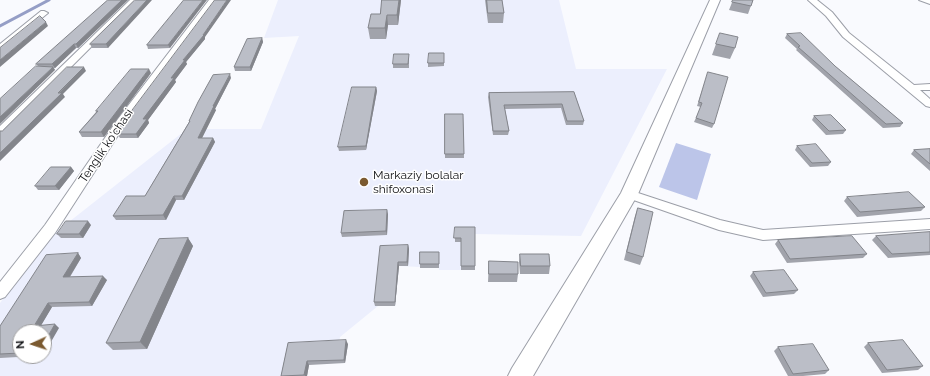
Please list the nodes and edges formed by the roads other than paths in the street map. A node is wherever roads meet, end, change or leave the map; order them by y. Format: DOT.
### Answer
graph roads {
  1 [pos="134,0"];
  2 [pos="213,0"];
  3 [pos="715,0"];
  4 [pos="812,0"];
  5 [pos="923,0"];
  6 [pos="930,2"];
  7 [pos="44,13"];
  8 [pos="0,48"];
  9 [pos="930,87"];
  10 [pos="912,88"];
  11 [pos="930,104"];
  12 [pos="0,132"];
  13 [pos="629,194"];
  14 [pos="930,224"];
  15 [pos="0,294"];
  16 [pos="523,375"];
  1 -- 12 [label="street"];
  2 -- 15 [label="street, Tenglik ko'chasi"];
  3 -- 13 [label="street"];
  4 -- 10 [label="street"];
  5 -- 6 [label="street"];
  7 -- 8 [label="street"];
  9 -- 10 [label="street"];
  10 -- 11 [label="street"];
  13 -- 14 [label="street"];
  13 -- 16 [label="street"];
}
